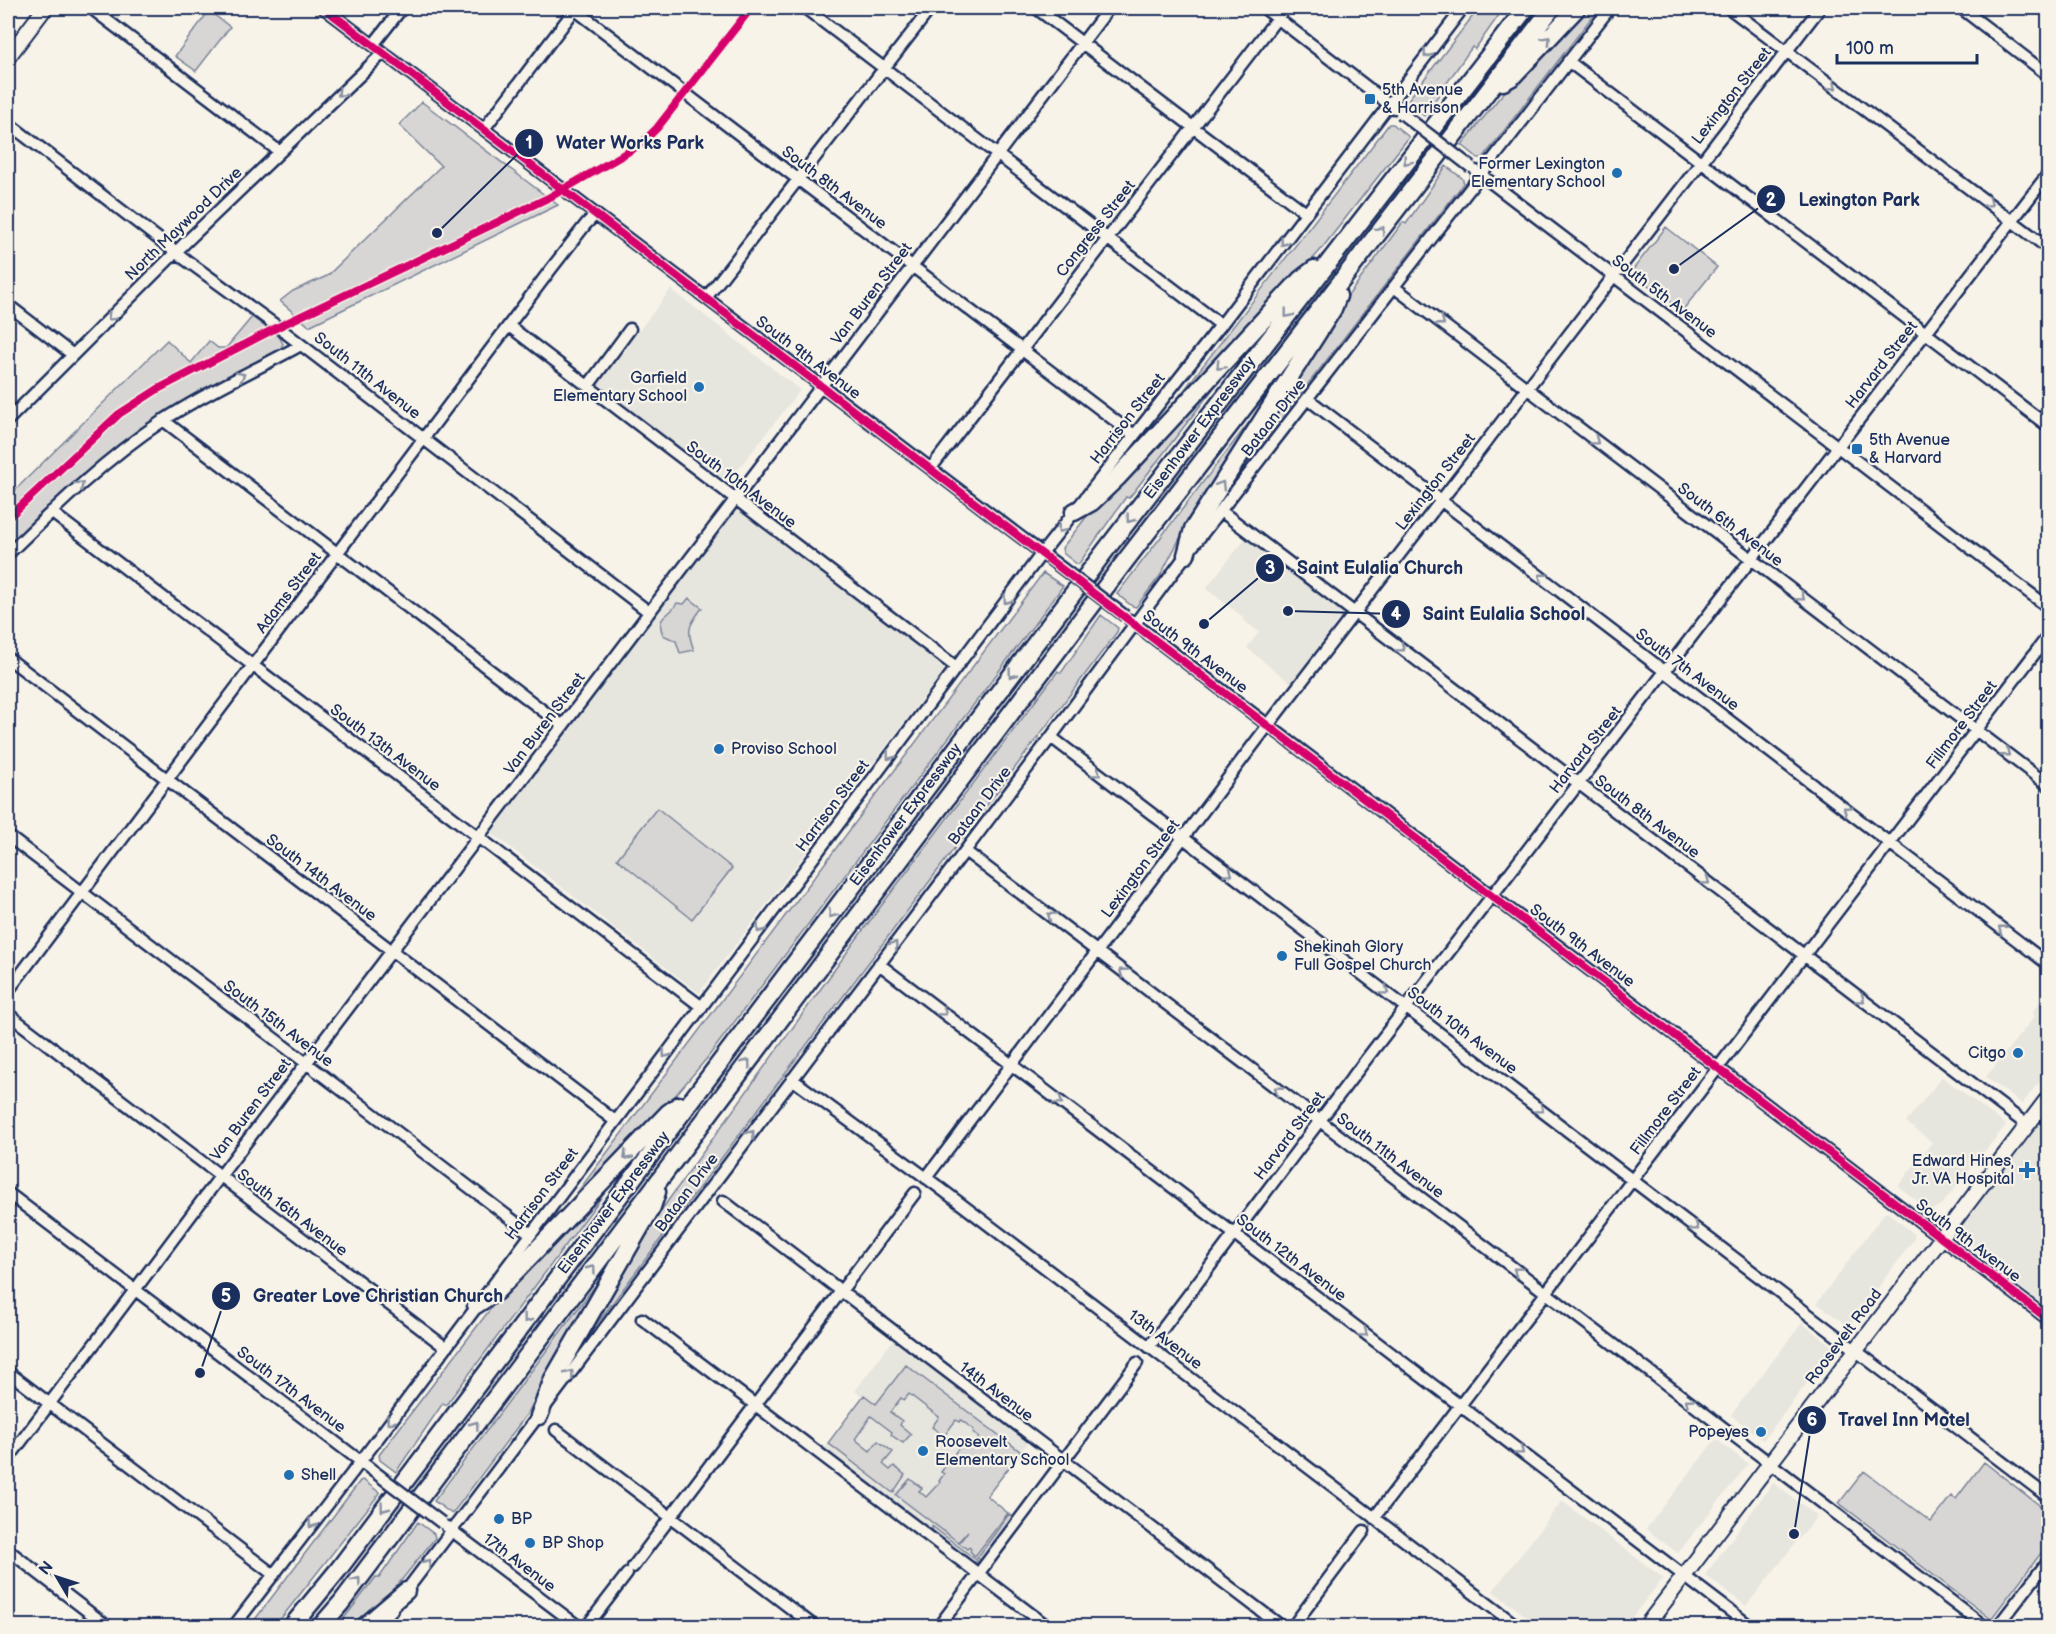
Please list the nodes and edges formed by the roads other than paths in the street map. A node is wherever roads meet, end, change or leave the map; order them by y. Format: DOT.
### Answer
graph roads {
  1 [pos="45,8"];
  2 [pos="91,8"];
  3 [pos="324,8"];
  4 [pos="402,8"];
  5 [pos="574,8"];
  6 [pos="804,8"];
  7 [pos="931,8"];
  8 [pos="1036,8"];
  9 [pos="1109,8"];
  10 [pos="1264,8"];
  11 [pos="1285,8"];
  12 [pos="1463,8"];
  13 [pos="1511,8"];
  14 [pos="1526,8"];
  15 [pos="1552,8"];
  16 [pos="1577,8"];
  17 [pos="1610,8"];
  18 [pos="1729,8"];
  19 [pos="1820,8"];
  20 [pos="1961,8"];
  21 [pos="1277,18"];
  22 [pos="1083,42"];
  23 [pos="373,45"];
  24 [pos="1494,49"];
  25 [pos="1786,51"];
  26 [pos="383,53"];
  27 [pos="8,57"];
  28 [pos="1568,61"];
  29 [pos="884,68"];
  30 [pos="2049,75"];
  31 [pos="1487,92"];
  32 [pos="1389,104"];
  33 [pos="8,123"];
  34 [pos="1193,127"];
  35 [pos="484,129"];
  36 [pos="280,152"];
  37 [pos="997,154"];
  38 [pos="1700,162"];
  39 [pos="2049,174"];
  40 [pos="1481,175"];
  41 [pos="798,179"];
  42 [pos="1306,213"];
  43 [pos="596,214"];
  44 [pos="2013,221"];
  45 [pos="1107,239"];
  46 [pos="2049,248"];
  47 [pos="176,252"];
  48 [pos="1336,252"];
  49 [pos="912,266"];
  50 [pos="1345,276"];
  51 [pos="1613,276"];
  52 [pos="1394,287"];
  53 [pos="706,298"];
  54 [pos="8,305"];
  55 [pos="1221,325"];
  56 [pos="509,326"];
  57 [pos="630,329"];
  58 [pos="1926,333"];
  59 [pos="301,345"];
  60 [pos="1022,350"];
  61 [pos="73,355"];
  62 [pos="588,386"];
  63 [pos="822,386"];
  64 [pos="1527,389"];
  65 [pos="1308,399"];
  66 [pos="8,420"];
  67 [pos="163,420"];
  68 [pos="2049,426"];
  69 [pos="1134,435"];
  70 [pos="424,439"];
  71 [pos="1838,448"];
  72 [pos="930,468"];
  73 [pos="735,499"];
  74 [pos="1441,500"];
  75 [pos="1221,511"];
  76 [pos="51,512"];
  77 [pos="1074,512"];
  78 [pos="337,553"];
  79 [pos="1042,553"];
  80 [pos="8,554"];
  81 [pos="1186,555"];
  82 [pos="1751,560"];
  83 [pos="2049,607"];
  84 [pos="649,612"];
  85 [pos="1354,613"];
  86 [pos="1134,623"];
  87 [pos="2049,636"];
  88 [pos="8,658"];
  89 [pos="253,667"];
  90 [pos="956,667"];
  91 [pos="1665,672"];
  92 [pos="1269,724"];
  93 [pos="563,726"];
  94 [pos="1977,730"];
  95 [pos="1051,737"];
  96 [pos="167,780"];
  97 [pos="1579,784"];
  98 [pos="2049,785"];
  99 [pos="8,836"];
  100 [pos="478,837"];
  101 [pos="1183,838"];
  102 [pos="1891,843"];
  103 [pos="965,851"];
  104 [pos="82,893"];
  105 [pos="1493,895"];
  106 [pos="392,950"];
  107 [pos="1097,952"];
  108 [pos="1804,955"];
  109 [pos="879,964"];
  110 [pos="2049,964"];
  111 [pos="8,991"];
  112 [pos="702,1007"];
  113 [pos="1406,1008"];
  114 [pos="8,1014"];
  115 [pos="305,1064"];
  116 [pos="1012,1065"];
  117 [pos="1718,1067"];
  118 [pos="792,1079"];
  119 [pos="701,1088"];
  120 [pos="2049,1098"];
  121 [pos="615,1121"];
  122 [pos="1320,1122"];
  123 [pos="2028,1125"];
  124 [pos="663,1174"];
  125 [pos="220,1177"];
  126 [pos="926,1178"];
  127 [pos="1633,1179"];
  128 [pos="8,1193"];
  129 [pos="915,1193"];
  130 [pos="723,1201"];
  131 [pos="531,1234"];
  132 [pos="1235,1235"];
  133 [pos="1941,1237"];
  134 [pos="135,1290"];
  135 [pos="840,1292"];
  136 [pos="1546,1293"];
  137 [pos="476,1305"];
  138 [pos="642,1318"];
  139 [pos="2049,1319"];
  140 [pos="446,1347"];
  141 [pos="1149,1347"];
  142 [pos="1855,1349"];
  143 [pos="1137,1363"];
  144 [pos="8,1372"];
  145 [pos="50,1404"];
  146 [pos="754,1405"];
  147 [pos="1459,1405"];
  148 [pos="539,1416"];
  149 [pos="556,1430"];
  150 [pos="8,1459"];
  151 [pos="360,1461"];
  152 [pos="1063,1461"];
  153 [pos="1769,1462"];
  154 [pos="2049,1497"];
  155 [pos="670,1517"];
  156 [pos="1374,1518"];
  157 [pos="442,1523"];
  158 [pos="452,1530"];
  159 [pos="1364,1531"];
  160 [pos="8,1550"];
  161 [pos="2049,1561"];
  162 [pos="978,1574"];
  163 [pos="274,1575"];
  164 [pos="1684,1576"];
  165 [pos="406,1591"];
  166 [pos="107,1626"];
  167 [pos="234,1626"];
  168 [pos="292,1626"];
  169 [pos="321,1626"];
  170 [pos="365,1626"];
  171 [pos="380,1626"];
  172 [pos="578,1626"];
  173 [pos="587,1626"];
  174 [pos="814,1626"];
  175 [pos="939,1626"];
  176 [pos="1047,1626"];
  177 [pos="1281,1626"];
  178 [pos="1293,1626"];
  179 [pos="1517,1626"];
  180 [pos="1646,1626"];
  181 [pos="1750,1626"];
  182 [pos="1984,1626"];
  183 [pos="1998,1626"];
  1 -- 27 [label="main road"];
  2 -- 36 [label="street"];
  3 -- 23 [label="street, South 9th Avenue"];
  4 -- 23 [label="street"];
  5 -- 35 [label="street"];
  5 -- 41 [label="street, South 8th Avenue"];
  6 -- 29 [label="street"];
  7 -- 29 [label="street"];
  8 -- 22 [label="street"];
  9 -- 22 [label="street, Van Buren Street"];
  10 -- 21 [label="street, South 5th Avenue"];
  11 -- 21 [label="street, Congress Street"];
  12 -- 32 [label="street, Harrison Street, one-way"];
  13 -- 24 [label="highway"];
  14 -- 24 [label="highway, Eisenhower Expressway"];
  15 -- 31 [label="highway, Eisenhower Expressway"];
  31 -- 16 [label="highway, one-way"];
  17 -- 28 [label="street, Bataan Drive"];
  18 -- 25 [label="street"];
  19 -- 25 [label="street, Lexington Street"];
  20 -- 30 [label="street"];
  21 -- 32 [label="street, South 5th Avenue"];
  21 -- 34 [label="street, Congress Street"];
  22 -- 34 [label="street"];
  22 -- 37 [label="street, Van Buren Street"];
  23 -- 26 [label="street, South 9th Avenue"];
  24 -- 48 [label="highway, Eisenhower Expressway, one-way"];
  25 -- 38 [label="street, Lexington Street"];
  25 -- 44 [label="street, one-way"];
  26 -- 35 [label="street, South 9th Avenue"];
  26 -- 36 [label="street, North Maywood Drive, one-way"];
  28 -- 38 [label="street"];
  28 -- 40 [label="street, Bataan Drive"];
  29 -- 37 [label="street"];
  29 -- 41 [label="street"];
  50 -- 31 [label="highway, Eisenhower Expressway, one-way"];
  32 -- 40 [label="street, South 5th Avenue, bridge"];
  32 -- 42 [label="street, Harrison Street"];
  33 -- 47 [label="street, South 11th Avenue"];
  34 -- 42 [label="street"];
  34 -- 45 [label="street, Congress Street"];
  35 -- 43 [label="street, South 9th Avenue"];
  36 -- 47 [label="street, North Maywood Drive"];
  37 -- 45 [label="street"];
  37 -- 49 [label="street, Van Buren Street"];
  38 -- 51 [label="street, Lexington Street"];
  38 -- 58 [label="street"];
  39 -- 44 [label="street, Harvard Street"];
  40 -- 51 [label="street, South 5th Avenue"];
  40 -- 52 [label="street, Bataan Drive"];
  41 -- 49 [label="street, South 8th Avenue"];
  41 -- 53 [label="street"];
  42 -- 55 [label="street, Harrison Street, one-way"];
  43 -- 53 [label="street, South 9th Avenue"];
  43 -- 56 [label="street, Adams Street"];
  44 -- 46 [label="street"];
  44 -- 58 [label="street, Harvard Street"];
  45 -- 55 [label="street"];
  45 -- 60 [label="street, Congress Street"];
  47 -- 59 [label="street, South 11th Avenue"];
  47 -- 61 [label="street, North Maywood Drive, one-way"];
  48 -- 77 [label="highway, one-way"];
  48 -- 119 [label="highway, Eisenhower Expressway, one-way"];
  49 -- 60 [label="street, South 8th Avenue"];
  49 -- 63 [label="street, Van Buren Street"];
  81 -- 50 [label="highway, one-way"];
  124 -- 50 [label="highway, Eisenhower Expressway, one-way"];
  51 -- 64 [label="street, Lexington Street"];
  51 -- 71 [label="street, South 5th Avenue"];
  52 -- 64 [label="street, South 6th Avenue, one-way"];
  52 -- 65 [label="street, Bataan Drive"];
  53 -- 63 [label="street, South 9th Avenue"];
  54 -- 61 [label="street"];
  55 -- 69 [label="street, Harrison Street"];
  56 -- 62 [label="street, South 10th Avenue"];
  56 -- 70 [label="street, Adams Street"];
  57 -- 62 [label="street"];
  58 -- 68 [label="street"];
  58 -- 71 [label="street, Harvard Street"];
  67 -- 59 [label="street, one-way"];
  59 -- 70 [label="street, South 11th Avenue"];
  60 -- 69 [label="street, South 8th Avenue"];
  60 -- 72 [label="street, Congress Street"];
  61 -- 66 [label="street, North Maywood Drive"];
  62 -- 73 [label="street, South 10th Avenue"];
  63 -- 72 [label="street, South 9th Avenue"];
  63 -- 73 [label="street, Van Buren Street"];
  64 -- 74 [label="street, Lexington Street"];
  64 -- 82 [label="street, South 6th Avenue, one-way"];
  65 -- 74 [label="street, South 7th Avenue"];
  65 -- 75 [label="street, Bataan Drive"];
  76 -- 67 [label="street, one-way"];
  67 -- 78 [label="street"];
  69 -- 77 [label="street, Harrison Street"];
  70 -- 78 [label="street, Adams Street"];
  70 -- 84 [label="street, South 11th Avenue"];
  71 -- 82 [label="street, Harvard Street"];
  71 -- 83 [label="street, South 5th Avenue"];
  72 -- 79 [label="street, South 9th Avenue"];
  73 -- 84 [label="street, Van Buren Street"];
  73 -- 90 [label="street, South 10th Avenue"];
  74 -- 85 [label="street, Lexington Street"];
  91 -- 74 [label="street, South 7th Avenue, one-way"];
  75 -- 81 [label="street, Bataan Drive"];
  75 -- 85 [label="street, South 8th Avenue"];
  76 -- 80 [label="street"];
  76 -- 89 [label="street, South 13th Avenue"];
  77 -- 79 [label="street, Harrison Street, one-way"];
  78 -- 89 [label="street, Adams Street"];
  78 -- 93 [label="street"];
  79 -- 86 [label="street, South 9th Avenue, bridge"];
  79 -- 90 [label="street, Harrison Street, one-way"];
  81 -- 86 [label="street, Bataan Drive"];
  82 -- 91 [label="street, Harvard Street"];
  82 -- 94 [label="street, South 6th Avenue, one-way"];
  84 -- 93 [label="street, Van Buren Street"];
  85 -- 92 [label="street, Lexington Street"];
  85 -- 97 [label="street, South 8th Avenue, one-way"];
  86 -- 92 [label="street, South 9th Avenue"];
  86 -- 95 [label="street, Bataan Drive"];
  87 -- 94 [label="street, Fillmore Street"];
  88 -- 96 [label="street, South 14th Avenue"];
  89 -- 96 [label="street, Adams Street"];
  89 -- 100 [label="street, South 13th Avenue"];
  90 -- 112 [label="street, Harrison Street, one-way"];
  91 -- 97 [label="street, Harvard Street"];
  102 -- 91 [label="street, South 7th Avenue, one-way"];
  92 -- 101 [label="street, Lexington Street"];
  92 -- 105 [label="street, South 9th Avenue"];
  93 -- 100 [label="street, Van Buren Street"];
  94 -- 98 [label="street, South 6th Avenue, one-way"];
  94 -- 102 [label="street, Fillmore Street"];
  95 -- 101 [label="street, South 10th Avenue, one-way"];
  95 -- 103 [label="street, Bataan Drive"];
  96 -- 104 [label="street, Adams Street"];
  96 -- 106 [label="street, South 14th Avenue"];
  97 -- 105 [label="street, Harvard Street"];
  97 -- 108 [label="street, South 8th Avenue, one-way"];
  99 -- 104 [label="street, South 15th Avenue"];
  100 -- 106 [label="street, Van Buren Street"];
  100 -- 112 [label="street, South 13th Avenue"];
  101 -- 107 [label="street, Lexington Street"];
  101 -- 113 [label="street, South 10th Avenue, one-way"];
  102 -- 108 [label="street, Fillmore Street"];
  110 -- 102 [label="street, South 7th Avenue, one-way"];
  107 -- 103 [label="street, South 11th Avenue, one-way"];
  109 -- 103 [label="street, Bataan Drive, one-way"];
  104 -- 111 [label="street, Adams Street"];
  104 -- 115 [label="street, South 15th Avenue"];
  105 -- 113 [label="street, Harvard Street"];
  105 -- 117 [label="street, South 9th Avenue"];
  106 -- 115 [label="street, Van Buren Street"];
  106 -- 121 [label="street, South 14th Avenue"];
  107 -- 116 [label="street, Lexington Street"];
  122 -- 107 [label="street, South 11th Avenue, one-way"];
  108 -- 117 [label="street, Fillmore Street"];
  108 -- 123 [label="street, South 8th Avenue, one-way"];
  109 -- 116 [label="street, South 12th Avenue, one-way"];
  109 -- 118 [label="street, Bataan Drive"];
  112 -- 121 [label="street, Harrison Street, one-way"];
  113 -- 122 [label="street, Harvard Street"];
  113 -- 127 [label="street, South 10th Avenue, one-way"];
  114 -- 125 [label="street, South 16th Avenue"];
  115 -- 125 [label="street, Van Buren Street"];
  115 -- 131 [label="street, South 15th Avenue"];
  116 -- 126 [label="street, Lexington Street"];
  116 -- 132 [label="street, South 12th Avenue, one-way"];
  117 -- 127 [label="street, Fillmore Street"];
  117 -- 133 [label="street, South 9th Avenue"];
  118 -- 126 [label="street, 13th Avenue"];
  148 -- 118 [label="street, Bataan Drive, one-way"];
  119 -- 137 [label="highway, one-way"];
  119 -- 168 [label="highway, Eisenhower Expressway, one-way"];
  120 -- 123 [label="main road, Roosevelt Road"];
  121 -- 131 [label="street, Harrison Street"];
  122 -- 132 [label="street, Harvard Street"];
  136 -- 122 [label="street, South 11th Avenue, one-way"];
  123 -- 133 [label="main road, Roosevelt Road"];
  124 -- 148 [label="highway"];
  169 -- 124 [label="highway, Eisenhower Expressway, one-way"];
  125 -- 134 [label="street, Van Buren Street"];
  125 -- 140 [label="street, South 16th Avenue"];
  126 -- 141 [label="street, 13th Avenue"];
  127 -- 136 [label="street, Fillmore Street"];
  127 -- 142 [label="street, South 10th Avenue, one-way"];
  128 -- 134 [label="street, South 17th Avenue"];
  129 -- 135 [label="street"];
  130 -- 135 [label="street, 14th Avenue"];
  131 -- 137 [label="street, Harrison Street"];
  132 -- 141 [label="street, Harvard Street"];
  132 -- 147 [label="street, South 12th Avenue, one-way"];
  133 -- 139 [label="street, South 9th Avenue"];
  133 -- 142 [label="main road, Roosevelt Road"];
  134 -- 145 [label="street, Van Buren Street"];
  134 -- 151 [label="street, South 17th Avenue"];
  135 -- 146 [label="street"];
  135 -- 152 [label="street, 14th Avenue"];
  136 -- 147 [label="street, Fillmore Street"];
  153 -- 136 [label="street, South 11th Avenue, one-way"];
  137 -- 140 [label="street, Harrison Street"];
  138 -- 146 [label="street"];
  140 -- 151 [label="street, Harrison Street, one-way"];
  141 -- 156 [label="street, 13th Avenue"];
  142 -- 153 [label="main road, Roosevelt Road"];
  142 -- 154 [label="street, South 10th Avenue"];
  143 -- 152 [label="street"];
  144 -- 145 [label="street"];
  145 -- 150 [label="street, Van Buren Street"];
  145 -- 163 [label="street"];
  146 -- 155 [label="street"];
  146 -- 162 [label="street"];
  147 -- 156 [label="street, Fillmore Street"];
  147 -- 164 [label="street, South 12th Avenue, one-way"];
  148 -- 158 [label="street, Bataan Drive"];
  149 -- 155 [label="street"];
  151 -- 157 [label="street, South 17th Avenue, bridge"];
  151 -- 163 [label="street, Harrison Street, one-way"];
  152 -- 162 [label="street"];
  152 -- 177 [label="street, 14th Avenue"];
  153 -- 164 [label="main road, Roosevelt Road"];
  153 -- 182 [label="street, South 11th Avenue"];
  155 -- 173 [label="street"];
  155 -- 174 [label="street"];
  156 -- 179 [label="street, 13th Avenue"];
  157 -- 158 [label="street, 17th Avenue"];
  165 -- 158 [label="street, Bataan Drive, one-way"];
  158 -- 172 [label="street, 17th Avenue"];
  159 -- 178 [label="street"];
  160 -- 166 [label="street"];
  161 -- 183 [label="street"];
  162 -- 175 [label="street"];
  162 -- 176 [label="street"];
  163 -- 167 [label="street, Harrison Street"];
  164 -- 180 [label="main road, Roosevelt Road"];
  164 -- 181 [label="street, South 12th Avenue"];
  165 -- 170 [label="highway"];
  165 -- 171 [label="street, Bataan Drive"];
}
